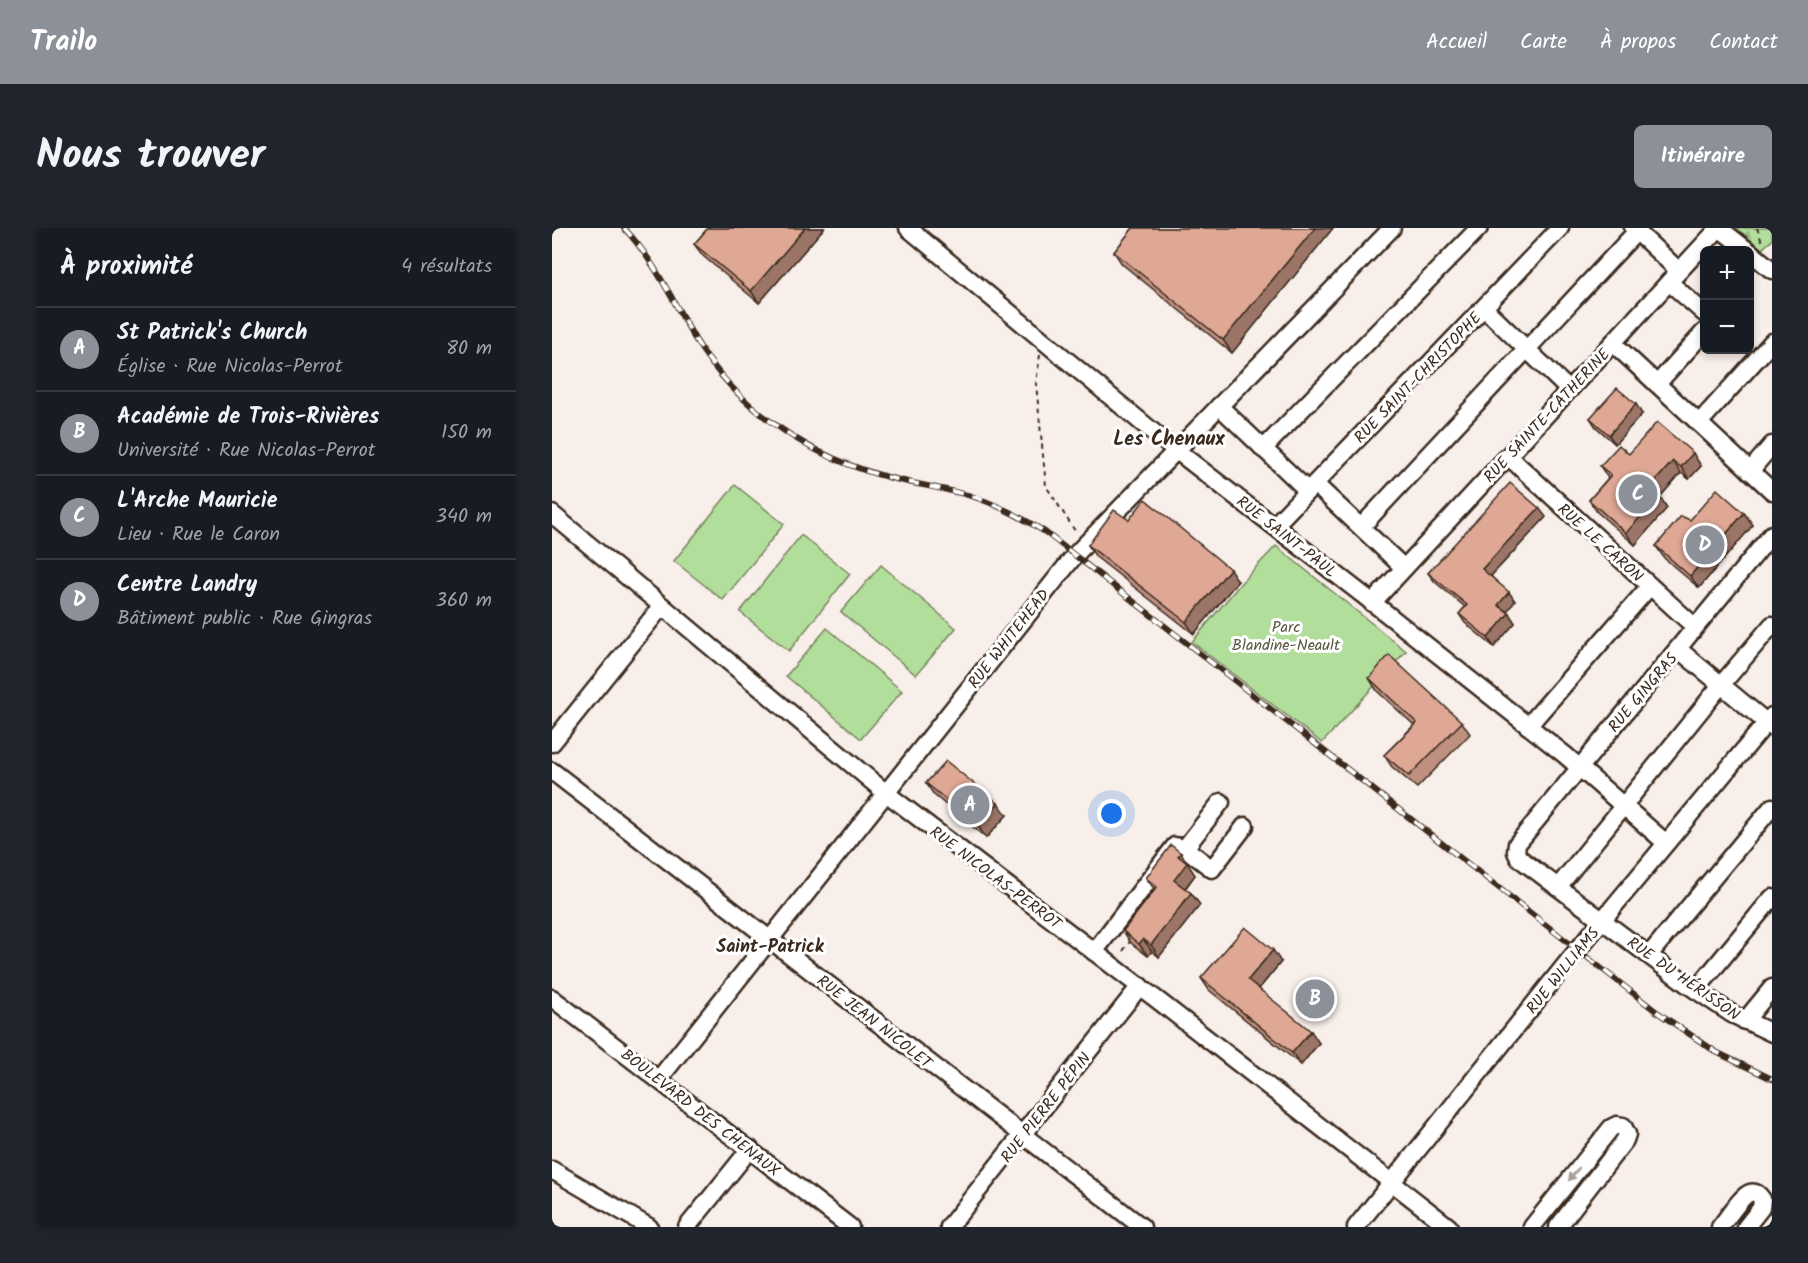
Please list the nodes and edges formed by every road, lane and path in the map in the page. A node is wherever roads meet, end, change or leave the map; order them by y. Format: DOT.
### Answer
graph roads {
  1 [pos="908,228"];
  2 [pos="1392,228"];
  3 [pos="1479,228"];
  4 [pos="1560,228"];
  5 [pos="1719,228"];
  6 [pos="1756,228"];
  7 [pos="1635,230"];
  8 [pos="1746,246"];
  9 [pos="1754,246"];
  10 [pos="1754,252"];
  11 [pos="1772,270"];
  12 [pos="1674,277"];
  13 [pos="1484,308"];
  14 [pos="1700,308"];
  15 [pos="1700,336"];
  16 [pos="1041,340"];
  17 [pos="1772,342"];
  18 [pos="1613,343"];
  19 [pos="1527,349"];
  20 [pos="1754,352"];
  21 [pos="1751,354"];
  22 [pos="1657,384"];
  23 [pos="1569,390"];
  24 [pos="1219,406"];
  25 [pos="1699,423"];
  26 [pos="1772,445"];
  27 [pos="1263,449"];
  28 [pos="1176,450"];
  29 [pos="1508,456"];
  30 [pos="1750,471"];
  31 [pos="1311,487"];
  32 [pos="1772,491"];
  33 [pos="552,514"];
  34 [pos="1274,526"];
  35 [pos="1361,527"];
  36 [pos="1772,534"];
  37 [pos="1084,545"];
  38 [pos="1404,568"];
  39 [pos="1650,586"];
  40 [pos="1372,603"];
  41 [pos="662,606"];
  42 [pos="1772,625"];
  43 [pos="1695,627"];
  44 [pos="1678,649"];
  45 [pos="1721,685"];
  46 [pos="1770,722"];
  47 [pos="1528,726"];
  48 [pos="552,743"];
  49 [pos="1579,768"];
  50 [pos="552,771"];
  51 [pos="885,794"];
  52 [pos="1221,802"];
  53 [pos="1623,806"];
  54 [pos="1772,807"];
  55 [pos="1245,826"];
  56 [pos="1666,843"];
  57 [pos="1185,848"];
  58 [pos="1516,852"];
  59 [pos="1558,887"];
  60 [pos="1772,898"];
  61 [pos="1602,920"];
  62 [pos="1135,938"];
  63 [pos="770,940"];
  64 [pos="1123,951"];
  65 [pos="1094,952"];
  66 [pos="1649,955"];
  67 [pos="1140,986"];
  68 [pos="1772,988"];
  69 [pos="1696,990"];
  70 [pos="552,998"];
  71 [pos="1745,1021"];
  72 [pos="1772,1033"];
  73 [pos="659,1079"];
  74 [pos="1022,1135"];
  75 [pos="750,1149"];
  76 [pos="552,1170"];
  77 [pos="1392,1182"];
  78 [pos="649,1227"];
  79 [pos="687,1227"];
  80 [pos="850,1227"];
  81 [pos="949,1227"];
  82 [pos="1142,1227"];
  83 [pos="1356,1227"];
  84 [pos="1449,1227"];
  85 [pos="1532,1227"];
  86 [pos="1558,1227"];
  87 [pos="1720,1227"];
  88 [pos="1746,1227"];
  1 -- 16 [label="street, RUE SAINT-PAUL"];
  2 -- 24 [label="street, RUE WHITEHEAD"];
  3 -- 27 [label="street"];
  4 -- 13 [label="street, RUE SAINT-CHRISTOPHE"];
  5 -- 8 [label="street"];
  5 -- 12 [label="street, RUE SAINTE-CATHERINE"];
  6 -- 9 [label="path"];
  7 -- 12 [label="street"];
  7 -- 19 [label="street"];
  10 -- 11 [label="street"];
  12 -- 14 [label="street"];
  12 -- 18 [label="street, RUE SAINTE-CATHERINE"];
  13 -- 19 [label="street"];
  13 -- 31 [label="street, RUE SAINT-CHRISTOPHE"];
  15 -- 22 [label="street"];
  16 -- 28 [label="street, RUE SAINT-PAUL"];
  16 -- 37 [label="path"];
  17 -- 20 [label="street"];
  18 -- 22 [label="street"];
  18 -- 23 [label="street, RUE SAINTE-CATHERINE"];
  19 -- 23 [label="street"];
  19 -- 35 [label="street"];
  21 -- 25 [label="street"];
  22 -- 25 [label="street"];
  23 -- 29 [label="street, RUE SAINTE-CATHERINE"];
  24 -- 27 [label="street"];
  24 -- 28 [label="street, RUE WHITEHEAD"];
  25 -- 30 [label="street"];
  26 -- 30 [label="street"];
  27 -- 31 [label="street"];
  28 -- 34 [label="street, RUE SAINT-PAUL"];
  28 -- 37 [label="street, RUE WHITEHEAD"];
  29 -- 38 [label="street, RUE SAINTE-CATHERINE"];
  29 -- 39 [label="street, RUE LE CARON"];
  30 -- 32 [label="street"];
  31 -- 34 [label="street, RUE SAINT-CHRISTOPHE"];
  31 -- 35 [label="street"];
  33 -- 41 [label="street, RUE NICOLAS-PERROT"];
  34 -- 40 [label="street, RUE SAINT-PAUL"];
  35 -- 38 [label="street"];
  36 -- 43 [label="street, RUE GINGRAS"];
  37 -- 51 [label="street, RUE WHITEHEAD"];
  38 -- 40 [label="street, RUE SAINTE-CATHERINE"];
  39 -- 43 [label="street, RUE LE CARON"];
  39 -- 47 [label="street"];
  40 -- 47 [label="street, RUE SAINT-PAUL"];
  41 -- 48 [label="street"];
  41 -- 51 [label="street, RUE NICOLAS-PERROT"];
  42 -- 45 [label="street"];
  43 -- 44 [label="street, RUE GINGRAS"];
  44 -- 45 [label="street"];
  44 -- 49 [label="street, RUE GINGRAS"];
  45 -- 46 [label="street"];
  45 -- 53 [label="street"];
  46 -- 56 [label="street, RUE WILLIAMS"];
  47 -- 49 [label="street, RUE SAINT-PAUL"];
  49 -- 53 [label="street, RUE SAINT-PAUL"];
  49 -- 58 [label="street, RUE GINGRAS"];
  50 -- 63 [label="street, RUE JEAN NICOLET"];
  51 -- 63 [label="street, RUE WHITEHEAD"];
  51 -- 65 [label="street, RUE NICOLAS-PERROT"];
  52 -- 57 [label="street"];
  53 -- 56 [label="street, RUE SAINT-PAUL"];
  53 -- 59 [label="street"];
  54 -- 66 [label="street"];
  55 -- 57 [label="street"];
  56 -- 61 [label="street, RUE WILLIAMS"];
  57 -- 65 [label="street"];
  58 -- 59 [label="street, RUE DU HÉRISSON"];
  59 -- 61 [label="street, RUE DU HÉRISSON"];
  60 -- 69 [label="street"];
  61 -- 66 [label="street, RUE DU HÉRISSON"];
  61 -- 77 [label="street, RUE WILLIAMS"];
  62 -- 64 [label="path"];
  63 -- 73 [label="street, RUE WHITEHEAD"];
  63 -- 74 [label="street, RUE JEAN NICOLET"];
  65 -- 67 [label="street, RUE NICOLAS-PERROT"];
  66 -- 69 [label="street, RUE DU HÉRISSON"];
  67 -- 74 [label="street, RUE PIERRE PÉPIN"];
  67 -- 77 [label="street, RUE NICOLAS-PERROT"];
  68 -- 71 [label="street"];
  69 -- 71 [label="street, RUE DU HÉRISSON"];
  70 -- 73 [label="street, BOULEVARD DES CHENAUX"];
  71 -- 72 [label="street, RUE DU HÉRISSON"];
  73 -- 75 [label="street, BOULEVARD DES CHENAUX"];
  74 -- 81 [label="street, RUE PIERRE PÉPIN"];
  74 -- 82 [label="street, RUE JEAN NICOLET"];
  75 -- 79 [label="street"];
  75 -- 80 [label="street, BOULEVARD DES CHENAUX"];
  76 -- 78 [label="street"];
  77 -- 83 [label="street, RUE WILLIAMS"];
  77 -- 84 [label="street, RUE NICOLAS-PERROT"];
  86 -- 85 [label="street, one-way"];
  87 -- 88 [label="street"];
}
